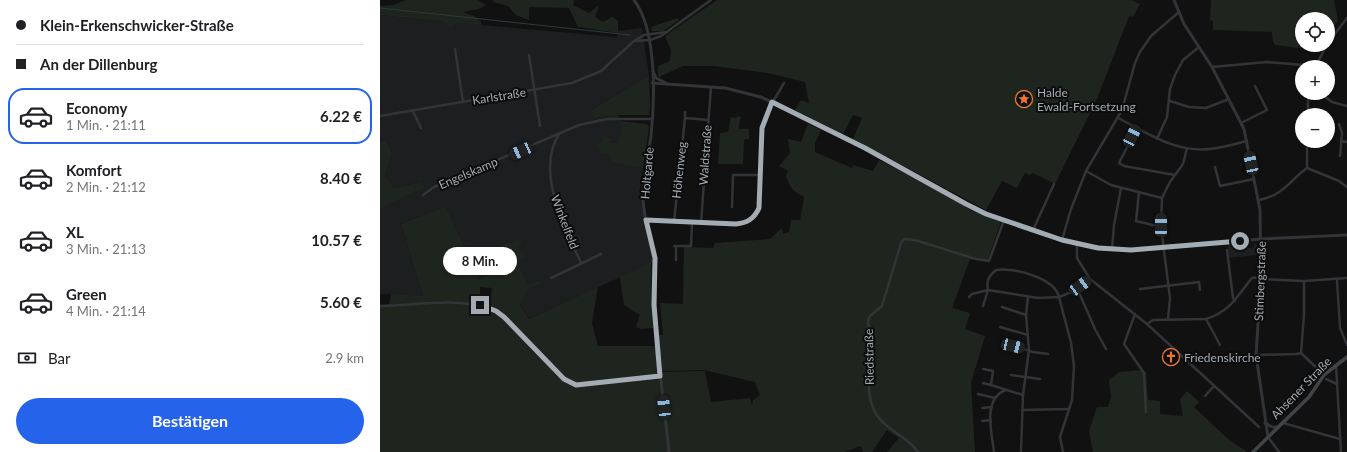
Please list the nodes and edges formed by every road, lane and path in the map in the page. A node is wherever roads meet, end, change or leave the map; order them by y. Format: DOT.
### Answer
graph roads {
  1 [pos="634,0"];
  2 [pos="711,0"];
  3 [pos="1174,0"];
  4 [pos="1179,12"];
  5 [pos="1347,18"];
  6 [pos="666,32"];
  7 [pos="650,34"];
  8 [pos="1335,34"];
  9 [pos="650,40"];
  10 [pos="634,41"];
  11 [pos="1199,47"];
  12 [pos="455,49"];
  13 [pos="529,55"];
  14 [pos="1295,64"];
  15 [pos="652,65"];
  16 [pos="1212,67"];
  17 [pos="652,82"];
  18 [pos="662,82"];
  19 [pos="784,83"];
  20 [pos="670,84"];
  21 [pos="1255,86"];
  22 [pos="710,87"];
  23 [pos="535,90"];
  24 [pos="1229,99"];
  25 [pos="1329,100"];
  26 [pos="1170,101"];
  27 [pos="463,102"];
  28 [pos="772,102"];
  29 [pos="1347,106"];
  30 [pos="413,110"];
  31 [pos="685,112"];
  32 [pos="380,116"];
  33 [pos="685,118"];
  34 [pos="1118,118"];
  35 [pos="652,119"];
  36 [pos="708,120"];
  37 [pos="1241,123"];
  38 [pos="1339,124"];
  39 [pos="540,126"];
  40 [pos="421,128"];
  41 [pos="1137,128"];
  42 [pos="559,134"];
  43 [pos="1157,139"];
  44 [pos="1247,141"];
  45 [pos="1341,141"];
  46 [pos="1347,142"];
  47 [pos="1187,148"];
  48 [pos="1307,148"];
  49 [pos="1340,156"];
  50 [pos="1215,167"];
  51 [pos="1307,168"];
  52 [pos="1086,171"];
  53 [pos="760,175"];
  54 [pos="1175,175"];
  55 [pos="1255,179"];
  56 [pos="1054,184"];
  57 [pos="1347,187"];
  58 [pos="1121,188"];
  59 [pos="1139,192"];
  60 [pos="423,195"];
  61 [pos="1162,196"];
  62 [pos="1259,200"];
  63 [pos="732,207"];
  64 [pos="646,220"];
  65 [pos="1004,220"];
  66 [pos="674,222"];
  67 [pos="692,222"];
  68 [pos="701,223"];
  69 [pos="1162,227"];
  70 [pos="1033,230"];
  71 [pos="1347,235"];
  72 [pos="1261,239"];
  73 [pos="1062,240"];
  74 [pos="1077,244"];
  75 [pos="1164,248"];
  76 [pos="1112,249"];
  77 [pos="1227,250"];
  78 [pos="602,254"];
  79 [pos="676,260"];
  80 [pos="581,263"];
  81 [pos="551,278"];
  82 [pos="1261,278"];
  83 [pos="1347,278"];
  84 [pos="1090,279"];
  85 [pos="1337,280"];
  86 [pos="1304,281"];
  87 [pos="1168,285"];
  88 [pos="1077,288"];
  89 [pos="1140,289"];
  90 [pos="988,290"];
  91 [pos="1200,290"];
  92 [pos="969,297"];
  93 [pos="1028,297"];
  94 [pos="1060,297"];
  95 [pos="1235,301"];
  96 [pos="380,306"];
  97 [pos="983,306"];
  98 [pos="1002,307"];
  99 [pos="1135,314"];
  100 [pos="1026,315"];
  101 [pos="1168,319"];
  102 [pos="1206,319"];
  103 [pos="1147,324"];
  104 [pos="1000,327"];
  105 [pos="1028,335"];
  106 [pos="1220,345"];
  107 [pos="1347,345"];
  108 [pos="1013,346"];
  109 [pos="1106,349"];
  110 [pos="1029,350"];
  111 [pos="1301,353"];
  112 [pos="1048,354"];
  113 [pos="1256,355"];
  114 [pos="1347,356"];
  115 [pos="1336,365"];
  116 [pos="983,369"];
  117 [pos="1011,375"];
  118 [pos="660,376"];
  119 [pos="1325,377"];
  120 [pos="1027,378"];
  121 [pos="1040,379"];
  122 [pos="983,383"];
  123 [pos="1337,384"];
  124 [pos="991,385"];
  125 [pos="1214,386"];
  126 [pos="1006,390"];
  127 [pos="978,394"];
  128 [pos="1023,395"];
  129 [pos="1205,396"];
  130 [pos="994,398"];
  131 [pos="992,407"];
  132 [pos="982,408"];
  133 [pos="1069,409"];
  134 [pos="1022,410"];
  135 [pos="1146,412"];
  136 [pos="991,420"];
  137 [pos="982,421"];
  138 [pos="1282,422"];
  139 [pos="1265,423"];
  140 [pos="1259,427"];
  141 [pos="1278,427"];
  142 [pos="1268,437"];
  143 [pos="1340,439"];
  144 [pos="994,450"];
  145 [pos="669,452"];
  146 [pos="918,452"];
  147 [pos="1021,452"];
  148 [pos="1063,452"];
  149 [pos="1253,452"];
  150 [pos="1279,452"];
  151 [pos="1341,452"];
  1 -- 7 [label="street"];
  2 -- 6 [label="street"];
  3 -- 4 [label="street, Stimbergstraße"];
  4 -- 11 [label="street, Stimbergstraße"];
  4 -- 34 [label="street"];
  5 -- 8 [label="street"];
  6 -- 7 [label="street, Karlstraße"];
  6 -- 9 [label="street"];
  7 -- 9 [label="street, Holtgarde"];
  7 -- 10 [label="street, Karlstraße"];
  9 -- 10 [label="street"];
  9 -- 15 [label="street, Holtgarde"];
  10 -- 23 [label="street, Karlstraße"];
  11 -- 16 [label="street, Stimbergstraße"];
  11 -- 26 [label="street"];
  12 -- 27 [label="street, Karlstraße"];
  13 -- 23 [label="street, Karlstraße"];
  14 -- 16 [label="street"];
  15 -- 17 [label="street, Holtgarde"];
  15 -- 18 [label="street"];
  16 -- 24 [label="street, Stimbergstraße"];
  17 -- 18 [label="street"];
  17 -- 20 [label="street"];
  17 -- 35 [label="street, Holtgarde"];
  18 -- 20 [label="street"];
  19 -- 28 [label="street"];
  20 -- 22 [label="street"];
  21 -- 37 [label="street"];
  22 -- 28 [label="street"];
  22 -- 36 [label="street, Waldstraße"];
  23 -- 27 [label="street, Karlstraße"];
  23 -- 39 [label="street, Karlstraße"];
  24 -- 26 [label="street"];
  24 -- 37 [label="street, Stimbergstraße"];
  25 -- 29 [label="street"];
  26 -- 43 [label="street"];
  27 -- 30 [label="street, Karlstraße"];
  28 -- 53 [label="street"];
  28 -- 65 [label="street"];
  30 -- 32 [label="street, Karlstraße"];
  30 -- 40 [label="street"];
  31 -- 33 [label="street, Höhenweg"];
  33 -- 36 [label="street"];
  33 -- 66 [label="street, Höhenweg"];
  34 -- 41 [label="street"];
  34 -- 52 [label="street"];
  35 -- 42 [label="street"];
  35 -- 64 [label="street, Holtgarde"];
  36 -- 68 [label="street, Waldstraße"];
  37 -- 44 [label="street, Stimbergstraße"];
  38 -- 45 [label="street"];
  41 -- 43 [label="street"];
  41 -- 54 [label="street"];
  42 -- 60 [label="street, Engelskamp"];
  42 -- 80 [label="street, Winkelfeld"];
  43 -- 47 [label="street"];
  44 -- 47 [label="street"];
  44 -- 55 [label="street, Stimbergstraße"];
  45 -- 46 [label="street"];
  45 -- 49 [label="street"];
  47 -- 54 [label="street"];
  48 -- 51 [label="street"];
  50 -- 55 [label="street"];
  51 -- 57 [label="street"];
  51 -- 62 [label="street"];
  52 -- 58 [label="street"];
  52 -- 73 [label="street"];
  53 -- 63 [label="street"];
  53 -- 68 [label="street"];
  54 -- 61 [label="street"];
  55 -- 62 [label="street, Stimbergstraße"];
  56 -- 70 [label="street"];
  58 -- 59 [label="street"];
  58 -- 76 [label="street"];
  59 -- 61 [label="street"];
  59 -- 69 [label="street"];
  61 -- 69 [label="street"];
  62 -- 72 [label="street, Stimbergstraße"];
  64 -- 66 [label="street"];
  64 -- 118 [label="street, Holtgarde"];
  65 -- 70 [label="street"];
  65 -- 146 [label="street, Riedstraße"];
  66 -- 67 [label="street"];
  67 -- 68 [label="street"];
  67 -- 79 [label="street"];
  69 -- 75 [label="street"];
  70 -- 73 [label="street"];
  71 -- 72 [label="street"];
  72 -- 75 [label="street"];
  72 -- 82 [label="street, Stimbergstraße"];
  73 -- 74 [label="street"];
  74 -- 76 [label="street"];
  74 -- 84 [label="street"];
  75 -- 76 [label="street"];
  75 -- 87 [label="street"];
  77 -- 95 [label="street"];
  78 -- 80 [label="street, Winkelfeld"];
  80 -- 81 [label="street, Winkelfeld"];
  82 -- 86 [label="street"];
  82 -- 95 [label="street"];
  82 -- 113 [label="street, Stimbergstraße"];
  83 -- 85 [label="street"];
  84 -- 88 [label="street"];
  84 -- 99 [label="street"];
  85 -- 86 [label="street"];
  85 -- 107 [label="street"];
  86 -- 111 [label="street"];
  87 -- 89 [label="street"];
  87 -- 91 [label="street"];
  87 -- 101 [label="street"];
  88 -- 94 [label="street"];
  88 -- 109 [label="street"];
  90 -- 92 [label="street"];
  90 -- 93 [label="street"];
  90 -- 94 [label="street"];
  90 -- 97 [label="street"];
  93 -- 94 [label="street"];
  93 -- 100 [label="street"];
  94 -- 133 [label="street"];
  95 -- 102 [label="street"];
  96 -- 118 [label="street"];
  98 -- 100 [label="street"];
  99 -- 103 [label="street"];
  99 -- 135 [label="street"];
  100 -- 105 [label="street"];
  101 -- 102 [label="street"];
  101 -- 103 [label="street"];
  102 -- 106 [label="street"];
  103 -- 125 [label="street"];
  104 -- 105 [label="street"];
  105 -- 110 [label="street"];
  108 -- 110 [label="street"];
  110 -- 112 [label="street"];
  110 -- 120 [label="street"];
  111 -- 113 [label="street"];
  111 -- 119 [label="street"];
  113 -- 139 [label="street, Stimbergstraße"];
  114 -- 115 [label="main road, Ahsener Straße"];
  115 -- 119 [label="main road, Ahsener Straße"];
  115 -- 123 [label="street"];
  116 -- 124 [label="street"];
  117 -- 120 [label="street"];
  118 -- 145 [label="street, Holtgarde"];
  119 -- 123 [label="street"];
  119 -- 138 [label="main road, Ahsener Straße"];
  120 -- 121 [label="street"];
  120 -- 128 [label="street"];
  122 -- 124 [label="street"];
  123 -- 143 [label="street"];
  124 -- 126 [label="street"];
  125 -- 129 [label="street"];
  125 -- 140 [label="street"];
  126 -- 128 [label="street"];
  126 -- 130 [label="street"];
  127 -- 130 [label="street"];
  128 -- 134 [label="street"];
  130 -- 131 [label="street"];
  131 -- 132 [label="street"];
  131 -- 136 [label="street"];
  133 -- 134 [label="street"];
  133 -- 148 [label="street"];
  134 -- 147 [label="street"];
  136 -- 137 [label="street"];
  136 -- 144 [label="street"];
  138 -- 141 [label="main road, Ahsener Straße"];
  138 -- 143 [label="street"];
  139 -- 141 [label="street"];
  139 -- 142 [label="street, Stimbergstraße"];
  141 -- 142 [label="main road, Ahsener Straße"];
  142 -- 149 [label="main road, Ahsener Straße"];
  142 -- 150 [label="street"];
  143 -- 151 [label="street"];
}
